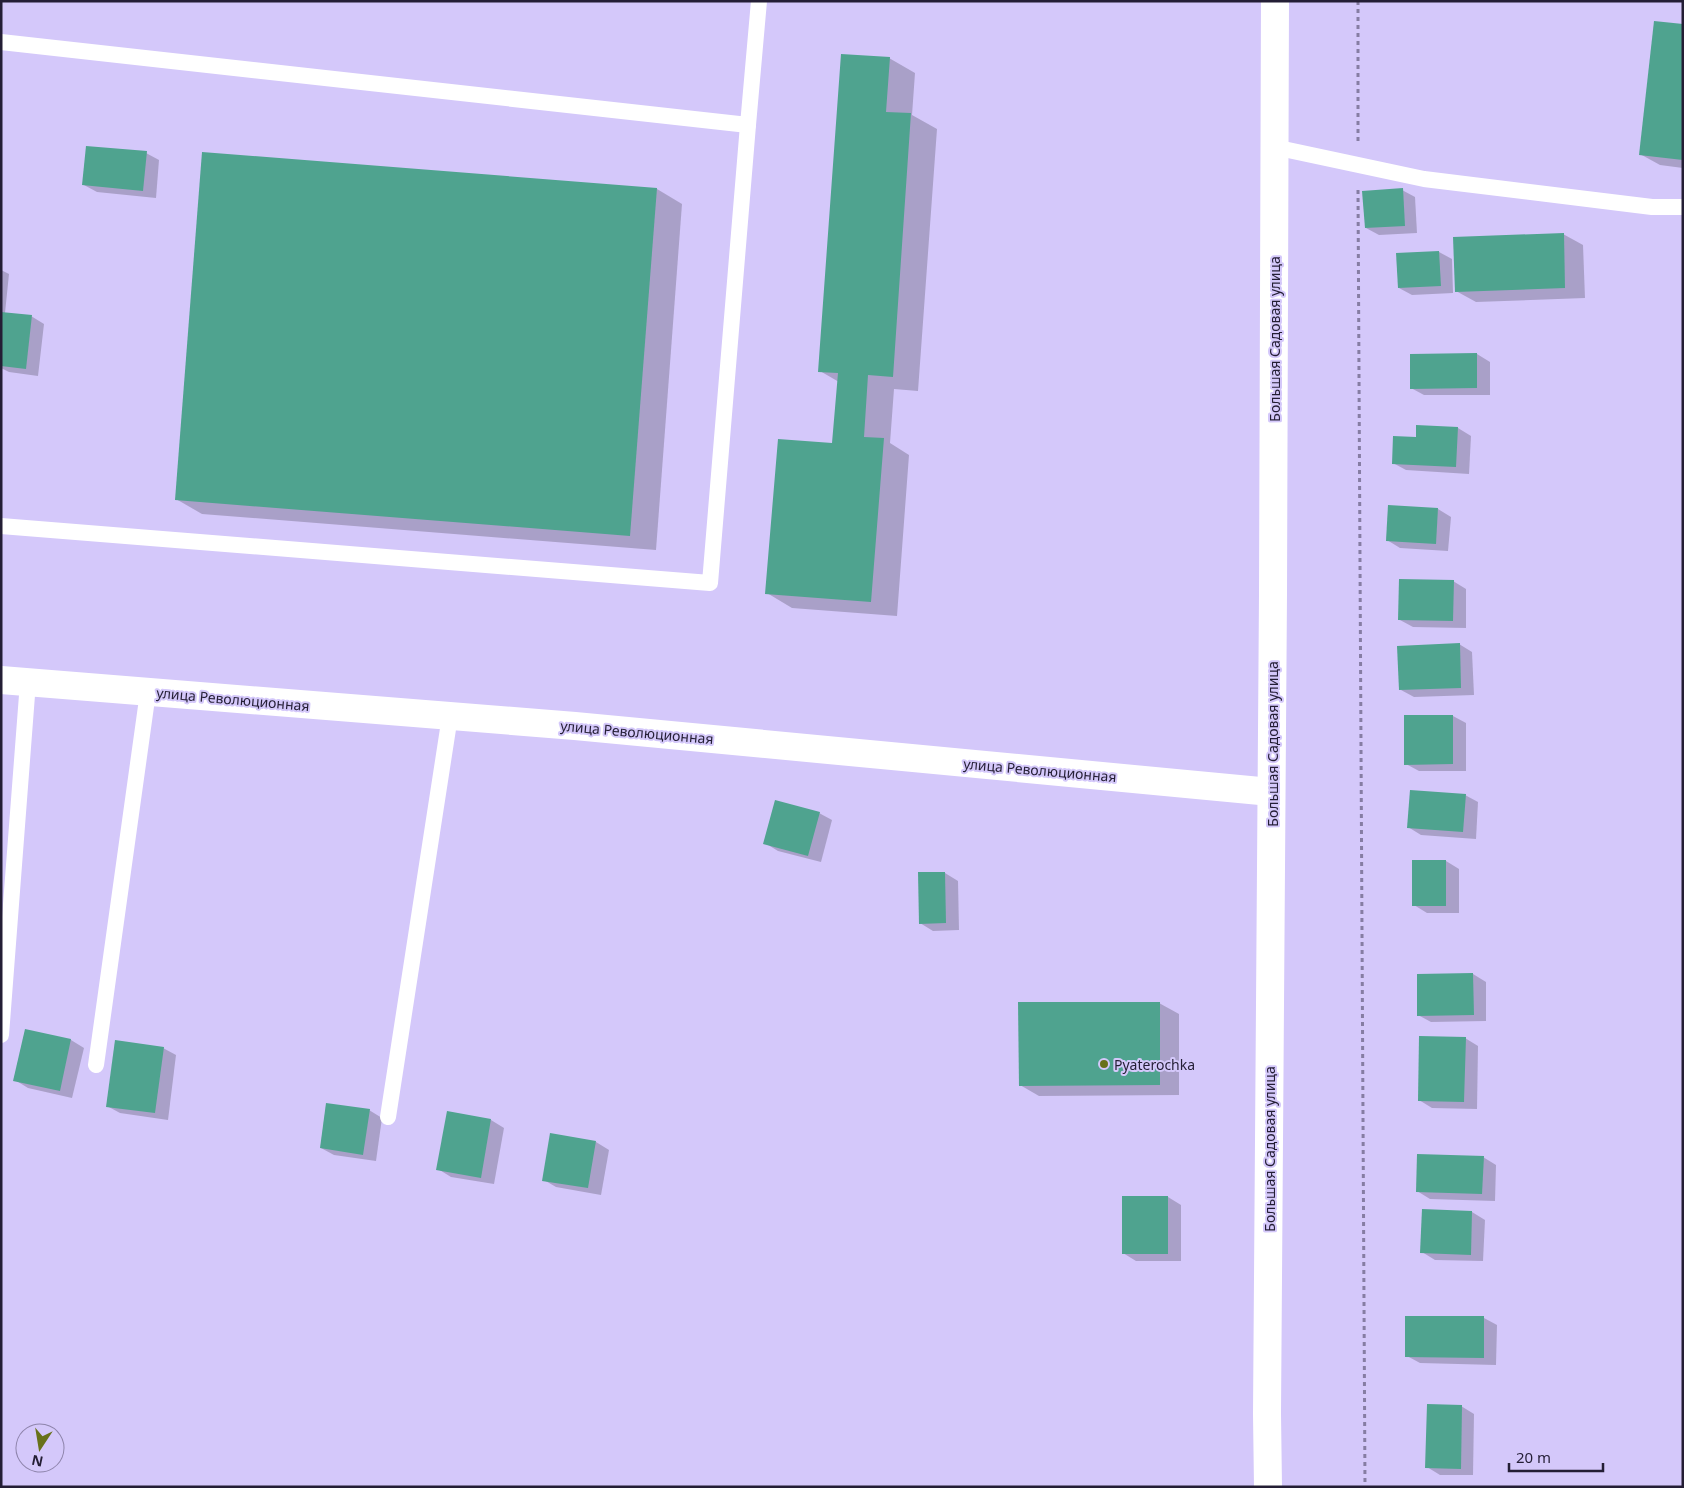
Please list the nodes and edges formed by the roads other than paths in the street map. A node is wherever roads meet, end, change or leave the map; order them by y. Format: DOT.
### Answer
graph roads {
  1 [pos="759,1"];
  2 [pos="1274,1"];
  3 [pos="1,42"];
  4 [pos="748,125"];
  5 [pos="1274,147"];
  6 [pos="1683,207"];
  7 [pos="1,526"];
  8 [pos="1,680"];
  9 [pos="28,682"];
  10 [pos="148,692"];
  11 [pos="450,716"];
  12 [pos="1271,792"];
  13 [pos="1,1035"];
  14 [pos="96,1065"];
  15 [pos="388,1117"];
  16 [pos="1268,1487"];
  1 -- 4 [label="lane"];
  2 -- 5 [label="main road, Большая Садовая улица"];
  3 -- 4 [label="lane"];
  4 -- 7 [label="lane"];
  5 -- 6 [label="lane"];
  5 -- 12 [label="main road, Большая Садовая улица"];
  8 -- 9 [label="main road, улица Революционная"];
  9 -- 10 [label="main road, улица Революционная"];
  9 -- 13 [label="lane"];
  10 -- 11 [label="main road, улица Революционная"];
  10 -- 14 [label="lane"];
  11 -- 12 [label="main road, улица Революционная"];
  11 -- 15 [label="lane"];
  12 -- 16 [label="main road, Большая Садовая улица"];
}
